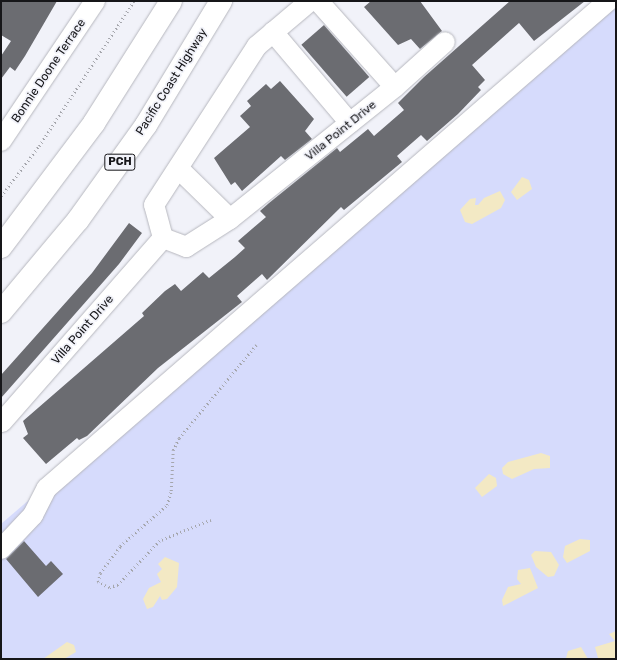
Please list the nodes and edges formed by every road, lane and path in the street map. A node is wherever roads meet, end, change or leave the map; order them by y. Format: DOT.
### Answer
graph roads {
  1 [pos="95,1"];
  2 [pos="134,1"];
  3 [pos="171,1"];
  4 [pos="221,1"];
  5 [pos="310,1"];
  6 [pos="318,1"];
  7 [pos="608,1"];
  8 [pos="273,32"];
  9 [pos="445,42"];
  10 [pos="395,87"];
  11 [pos="350,123"];
  12 [pos="1,141"];
  13 [pos="179,169"];
  14 [pos="1,196"];
  15 [pos="230,219"];
  16 [pos="164,238"];
  17 [pos="1,247"];
  18 [pos="1,312"];
  19 [pos="256,345"];
  20 [pos="2,422"];
  21 [pos="211,520"];
  22 [pos="1,549"];
  1 -- 12 [label="street, Bonnie Doone Terrace"];
  2 -- 14 [label="path"];
  3 -- 17 [label="highway"];
  4 -- 18 [label="highway, Pacific Coast Highway / PCH"];
  5 -- 8 [label="street"];
  6 -- 10 [label="street"];
  7 -- 22 [label="street"];
  8 -- 11 [label="street"];
  8 -- 13 [label="street"];
  9 -- 10 [label="street, Villa Point Drive"];
  10 -- 11 [label="street, Villa Point Drive"];
  11 -- 15 [label="street, Villa Point Drive"];
  13 -- 15 [label="street"];
  13 -- 16 [label="street"];
  15 -- 16 [label="street, Villa Point Drive"];
  16 -- 20 [label="street, Villa Point Drive"];
  19 -- 21 [label="path"];
}
